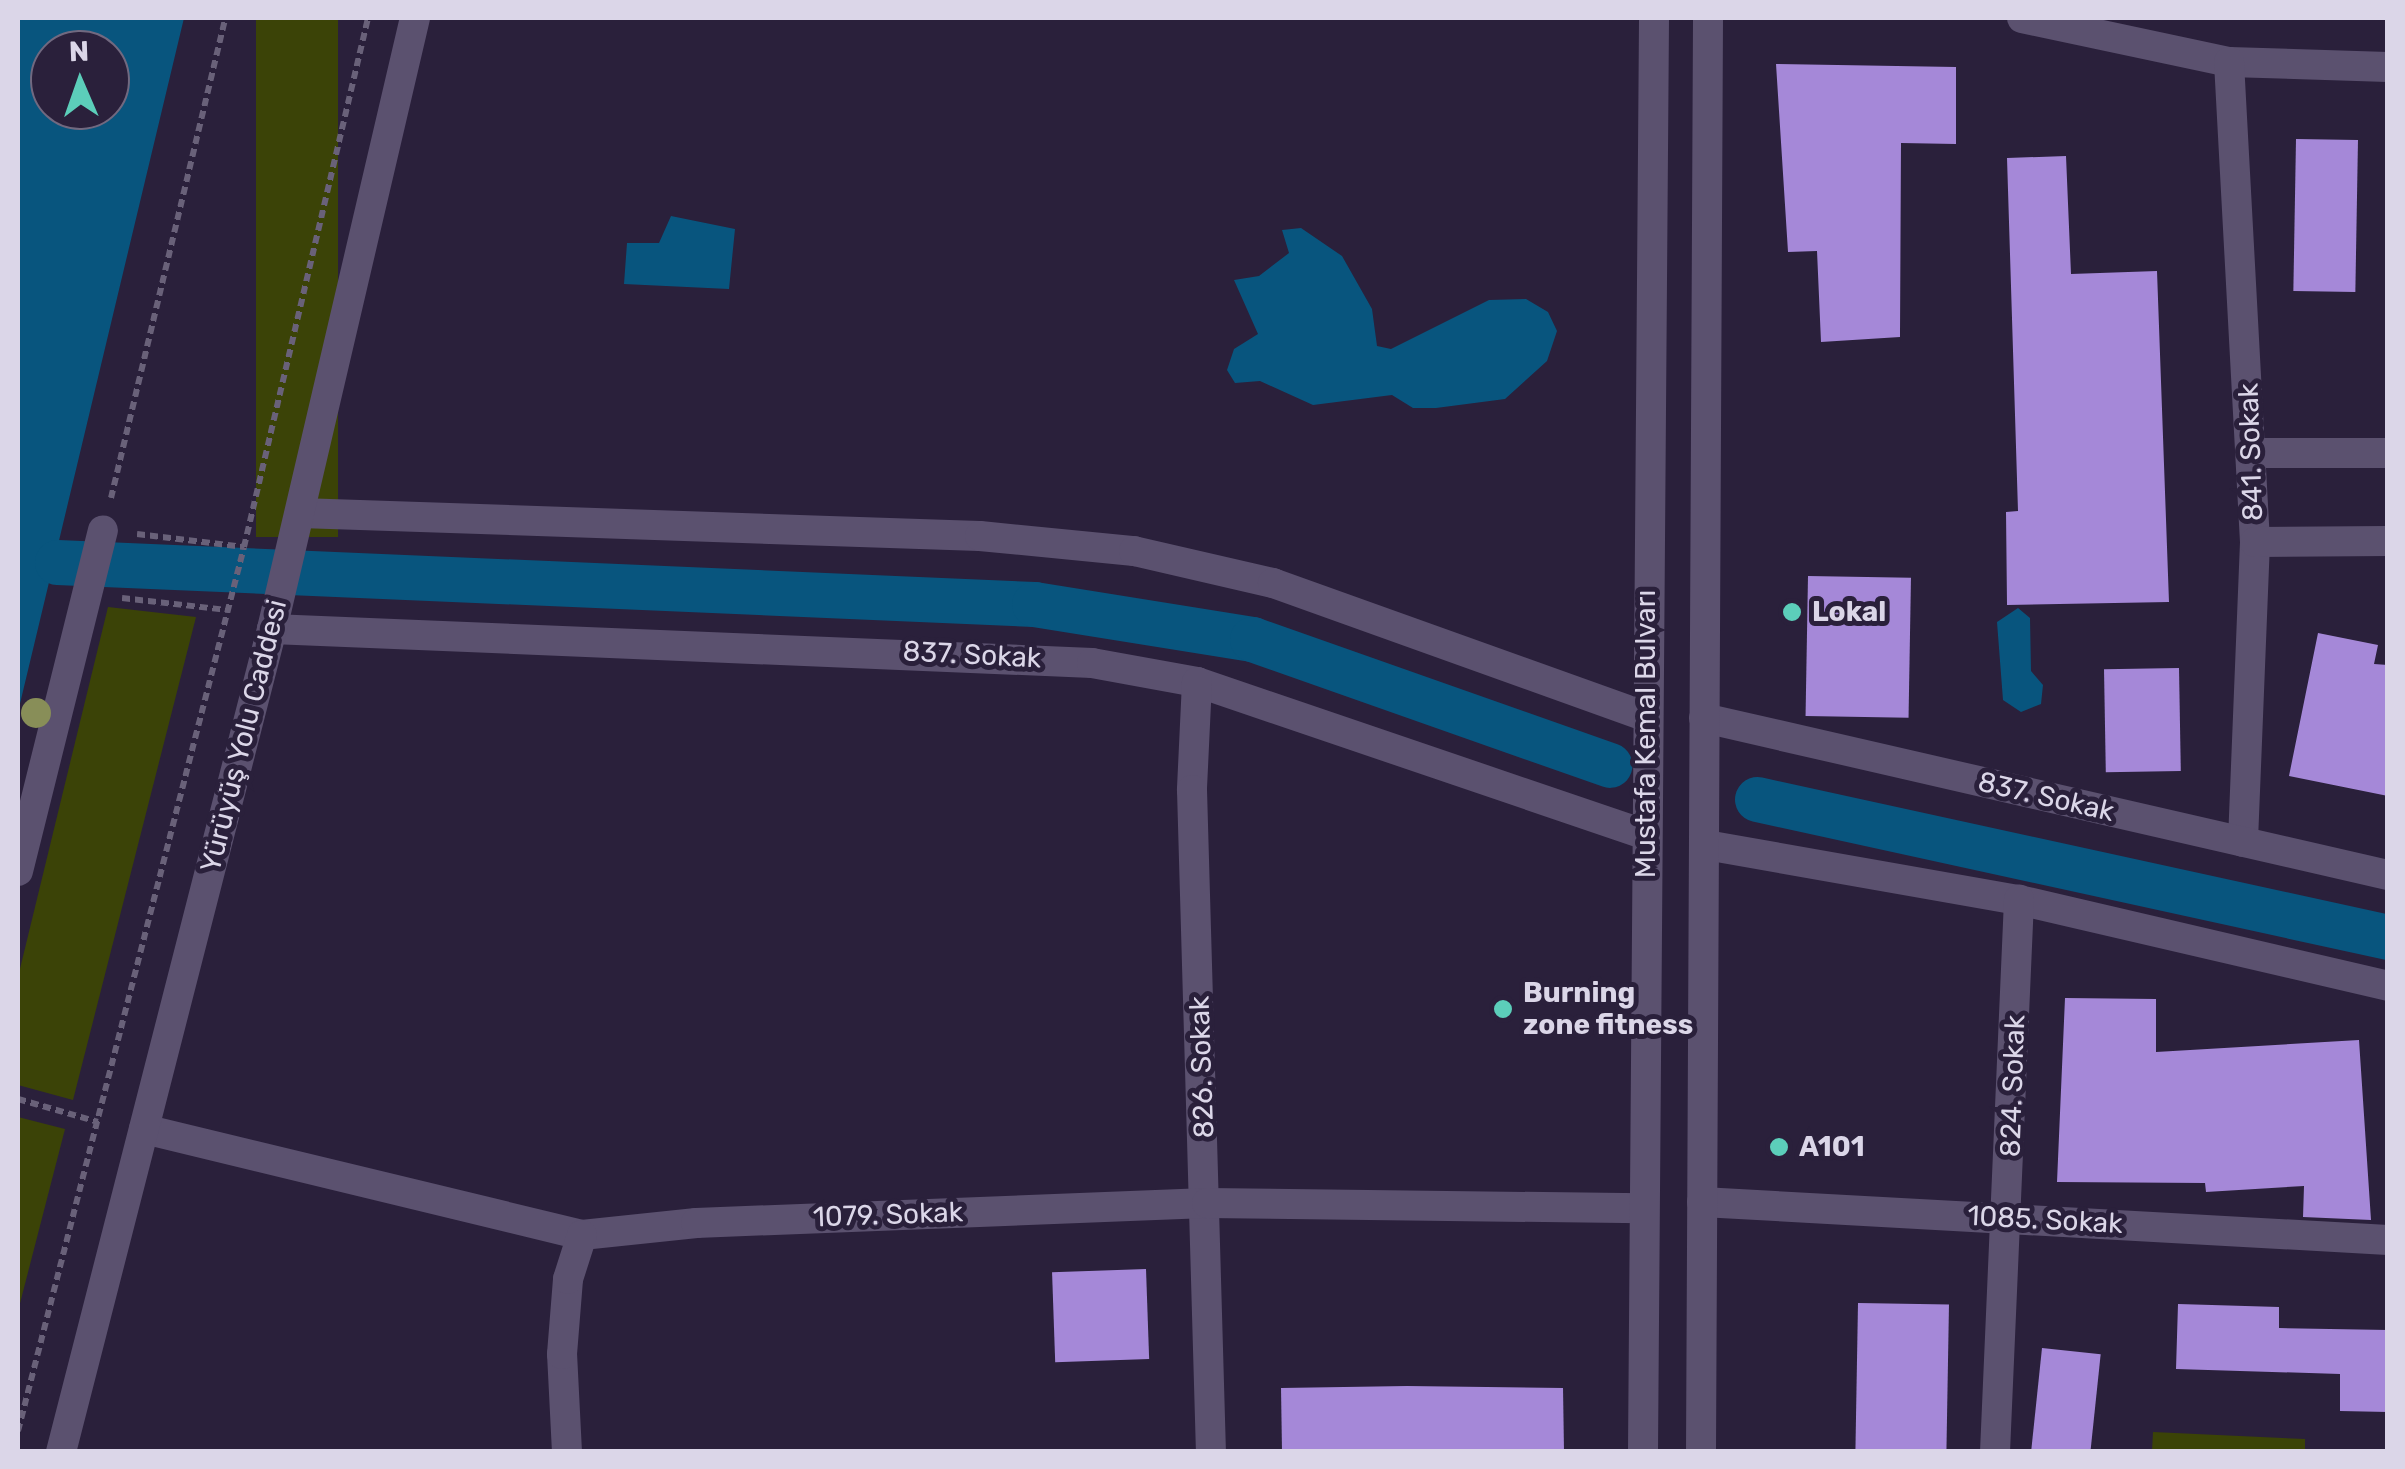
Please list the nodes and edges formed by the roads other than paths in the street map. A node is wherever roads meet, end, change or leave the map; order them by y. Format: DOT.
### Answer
graph roads {
  1 [pos="415,18"];
  2 [pos="1654,18"];
  3 [pos="1708,18"];
  4 [pos="2022,18"];
  5 [pos="2229,62"];
  6 [pos="2388,68"];
  7 [pos="2253,453"];
  8 [pos="2388,453"];
  9 [pos="300,513"];
  10 [pos="103,530"];
  11 [pos="2388,541"];
  12 [pos="2255,542"];
  13 [pos="272,629"];
  14 [pos="1197,682"];
  15 [pos="1644,716"];
  16 [pos="1704,718"];
  17 [pos="1646,834"];
  18 [pos="2243,842"];
  19 [pos="1706,846"];
  20 [pos="18,871"];
  21 [pos="2388,875"];
  22 [pos="2018,900"];
  23 [pos="2388,986"];
  24 [pos="144,1129"];
  25 [pos="1702,1202"];
  26 [pos="1208,1204"];
  27 [pos="1644,1208"];
  28 [pos="2009,1218"];
  29 [pos="582,1235"];
  30 [pos="2388,1240"];
  31 [pos="61,1452"];
  32 [pos="567,1452"];
  33 [pos="1211,1452"];
  34 [pos="1643,1452"];
  35 [pos="1700,1452"];
  36 [pos="1995,1452"];
  1 -- 9 [label="street, Yürüyüş Yolu Caddesi"];
  2 -- 15 [label="street, Mustafa Kemal Bulvarı"];
  3 -- 16 [label="street"];
  4 -- 5 [label="street"];
  5 -- 6 [label="street"];
  5 -- 7 [label="street, 841. Sokak"];
  7 -- 8 [label="street"];
  7 -- 12 [label="street, 841. Sokak"];
  9 -- 13 [label="street, Yürüyüş Yolu Caddesi"];
  9 -- 15 [label="street"];
  10 -- 20 [label="street"];
  11 -- 12 [label="street"];
  12 -- 18 [label="street, 841. Sokak"];
  13 -- 14 [label="street, 837. Sokak"];
  13 -- 24 [label="street, Yürüyüş Yolu Caddesi"];
  14 -- 17 [label="street, 837. Sokak"];
  14 -- 26 [label="street, 826. Sokak"];
  15 -- 17 [label="street, Mustafa Kemal Bulvarı"];
  16 -- 18 [label="street, 837. Sokak"];
  16 -- 19 [label="street"];
  17 -- 27 [label="street, Mustafa Kemal Bulvarı"];
  18 -- 21 [label="street, 837. Sokak"];
  19 -- 22 [label="street"];
  19 -- 25 [label="street"];
  22 -- 23 [label="street"];
  22 -- 28 [label="street, 824. Sokak"];
  24 -- 29 [label="street, 1079. Sokak"];
  24 -- 31 [label="street, Yürüyüş Yolu Caddesi"];
  25 -- 28 [label="street, 1085. Sokak"];
  25 -- 35 [label="street"];
  26 -- 27 [label="street, 1079. Sokak"];
  26 -- 29 [label="street, 1079. Sokak"];
  26 -- 33 [label="street, 826. Sokak"];
  27 -- 34 [label="street, Mustafa Kemal Bulvarı"];
  28 -- 30 [label="street, 1085. Sokak"];
  28 -- 36 [label="street, 824. Sokak"];
  29 -- 32 [label="street"];
}
